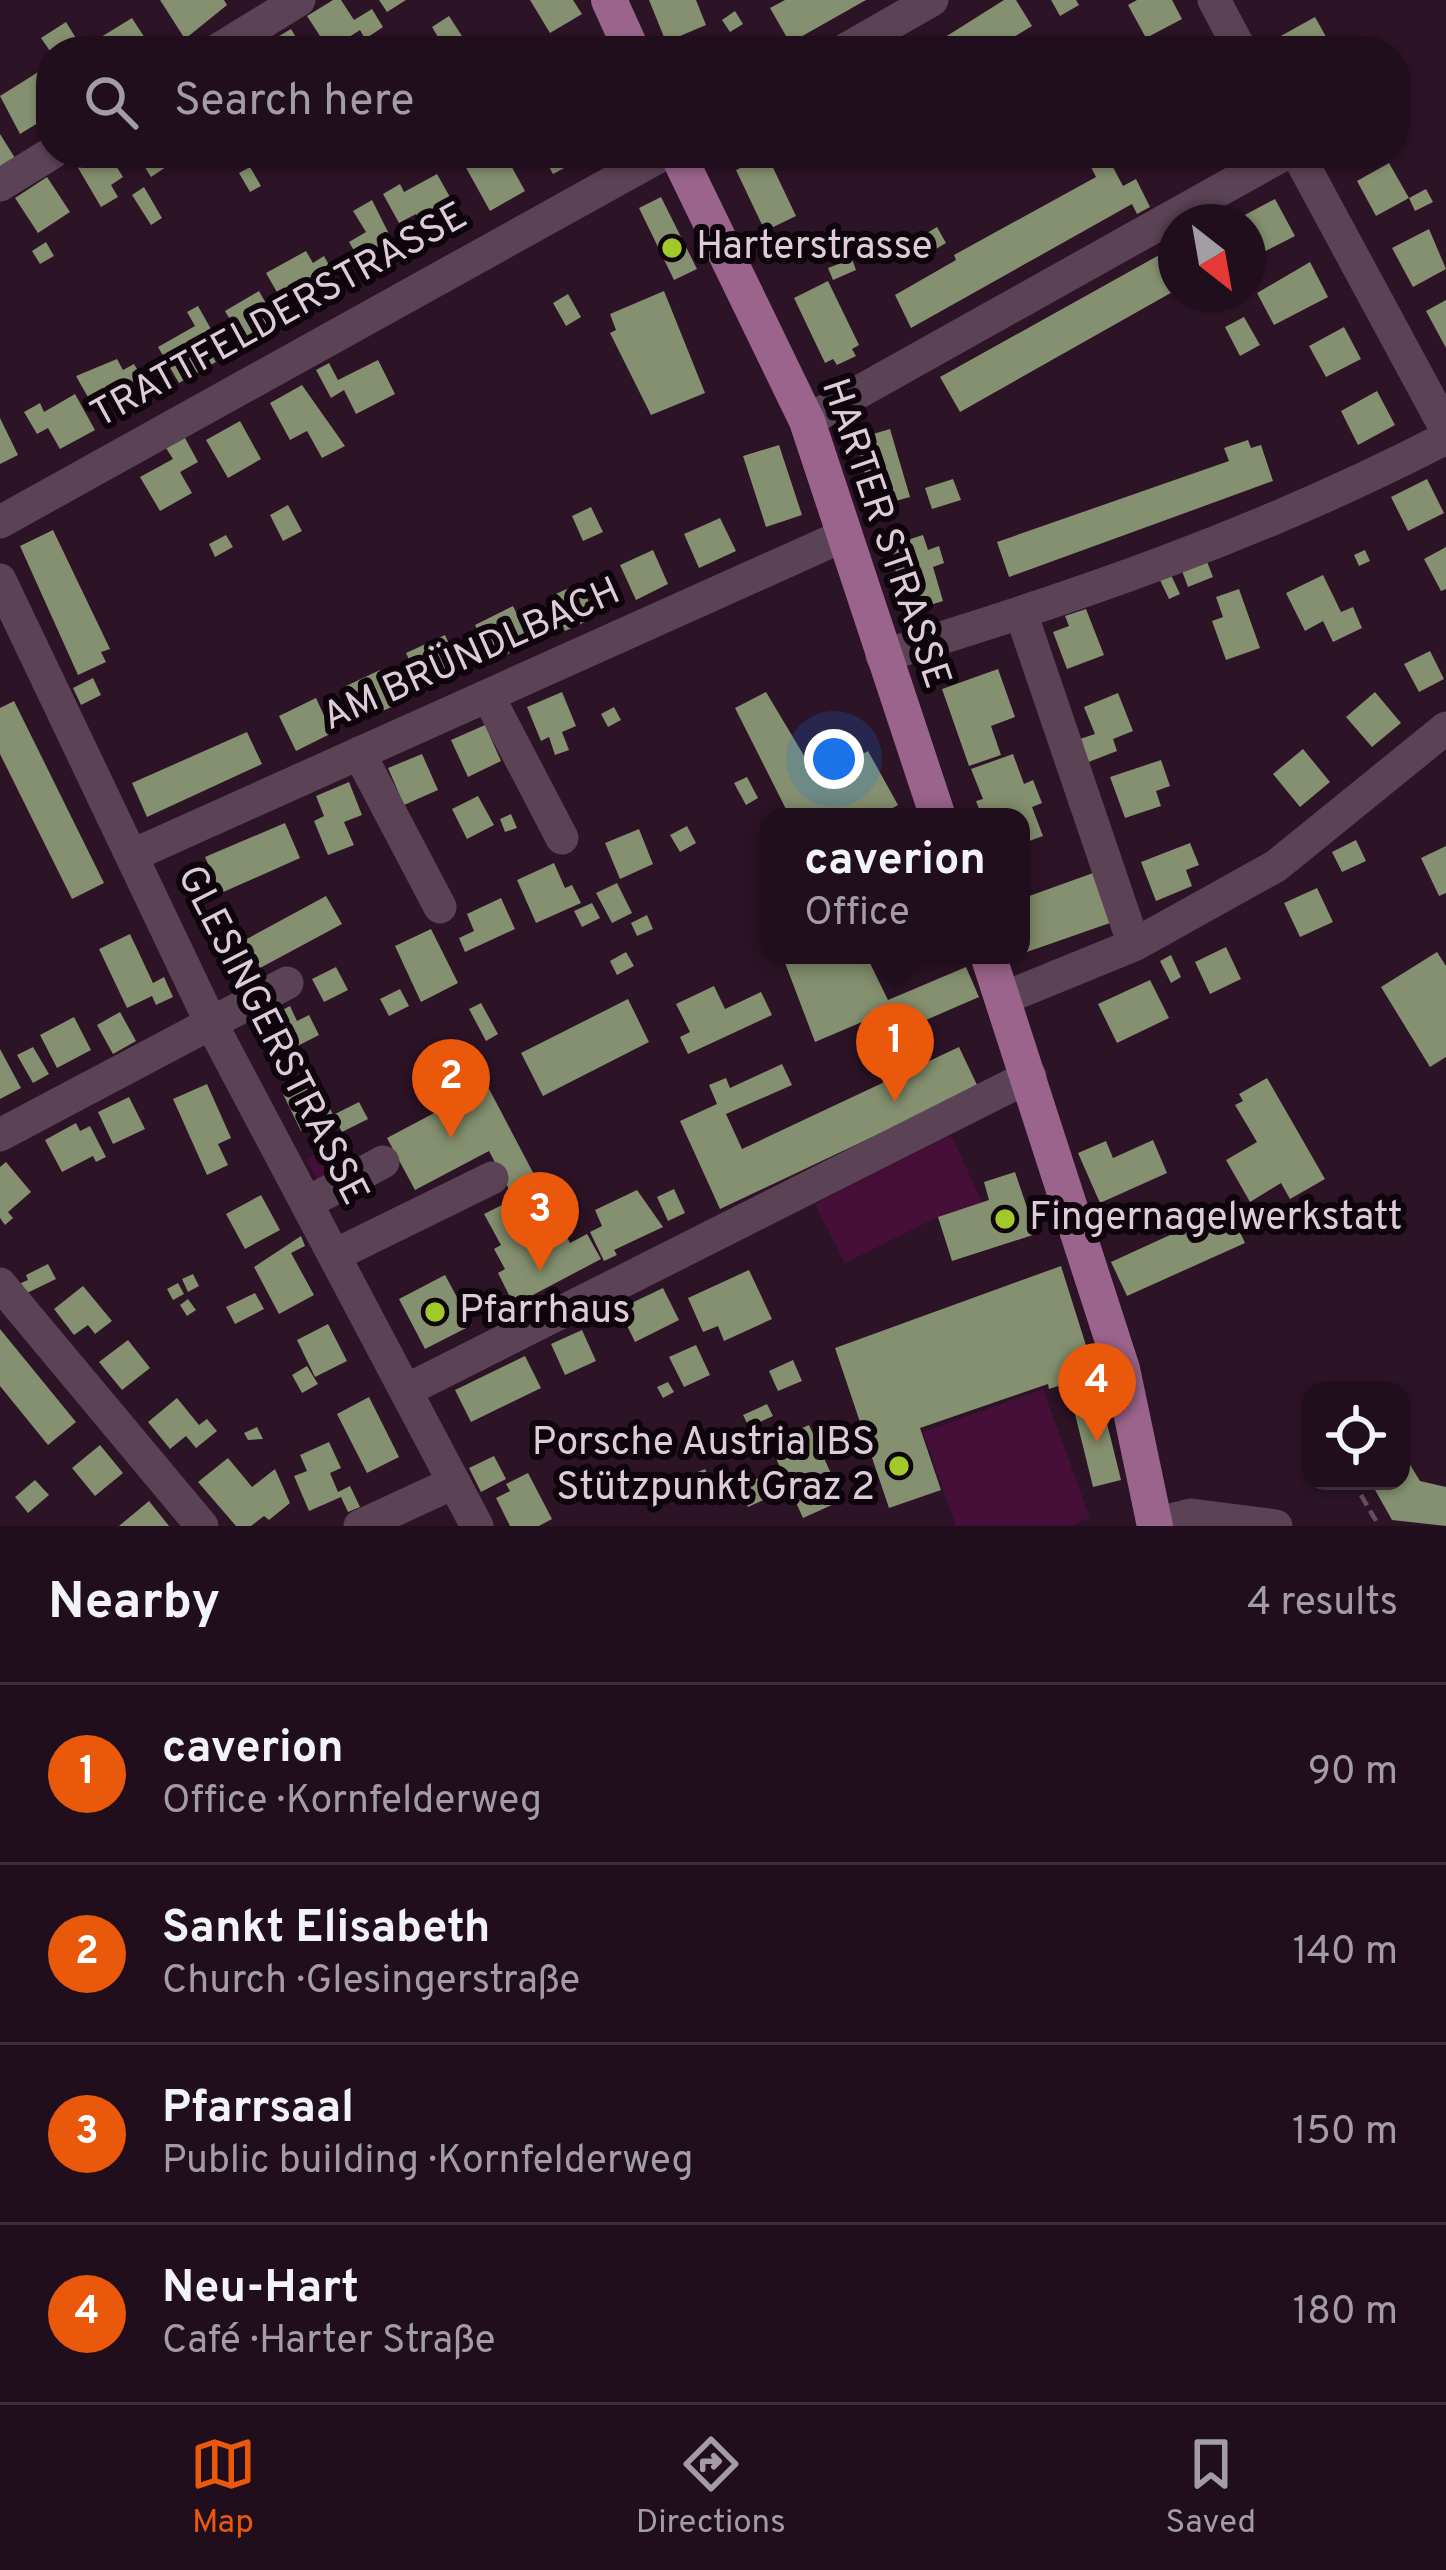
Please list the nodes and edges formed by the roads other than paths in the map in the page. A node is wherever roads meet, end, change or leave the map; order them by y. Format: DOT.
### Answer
graph roads {
  1 [pos="299,0"];
  2 [pos="609,0"];
  3 [pos="932,0"];
  4 [pos="1214,0"];
  5 [pos="240,36"];
  6 [pos="625,36"];
  7 [pos="869,36"];
  8 [pos="1233,36"];
  9 [pos="36,163"];
  10 [pos="638,168"];
  11 [pos="684,168"];
  12 [pos="1259,168"];
  13 [pos="1305,168"];
  14 [pos="0,185"];
  15 [pos="807,421"];
  16 [pos="1446,428"];
  17 [pos="1446,438"];
  18 [pos="0,522"];
  19 [pos="845,535"];
  20 [pos="0,580"];
  21 [pos="1021,614"];
  22 [pos="882,656"];
  23 [pos="488,696"];
  24 [pos="1446,728"];
  25 [pos="359,753"];
  26 [pos="935,808"];
  27 [pos="562,838"];
  28 [pos="134,855"];
  29 [pos="440,907"];
  30 [pos="1134,945"];
  31 [pos="991,964"];
  32 [pos="287,983"];
  33 [pos="1004,998"];
  34 [pos="212,1023"];
  35 [pos="1030,1076"];
  36 [pos="0,1135"];
  37 [pos="383,1162"];
  38 [pos="492,1178"];
  39 [pos="307,1203"];
  40 [pos="335,1255"];
  41 [pos="0,1284"];
  42 [pos="407,1390"];
  43 [pos="453,1483"];
  44 [pos="1154,1525"];
  45 [pos="202,1526"];
  46 [pos="359,1526"];
  47 [pos="477,1526"];
  48 [pos="1276,1526"];
  1 -- 5 [label="street"];
  2 -- 6 [label="main road"];
  3 -- 7 [label="street"];
  4 -- 8 [label="street"];
  9 -- 14 [label="street"];
  10 -- 18 [label="street, TRATTFELDERSTRASSE"];
  11 -- 15 [label="main road, HARTER STRASSE"];
  12 -- 15 [label="street"];
  13 -- 16 [label="street"];
  15 -- 19 [label="main road, HARTER STRASSE"];
  17 -- 21 [label="street"];
  19 -- 22 [label="main road, HARTER STRASSE"];
  19 -- 23 [label="street, AM BRÜNDLBACH"];
  20 -- 28 [label="street, GLESINGERSTRASSE"];
  21 -- 22 [label="street"];
  21 -- 30 [label="street"];
  22 -- 26 [label="main road, HARTER STRASSE"];
  23 -- 25 [label="street, AM BRÜNDLBACH"];
  23 -- 27 [label="street"];
  24 -- 30 [label="street"];
  25 -- 28 [label="street, AM BRÜNDLBACH"];
  25 -- 29 [label="street"];
  28 -- 34 [label="street, GLESINGERSTRASSE"];
  30 -- 33 [label="street"];
  31 -- 33 [label="main road"];
  32 -- 34 [label="street"];
  33 -- 35 [label="main road"];
  34 -- 36 [label="street"];
  34 -- 39 [label="street, GLESINGERSTRASSE"];
  35 -- 42 [label="street"];
  35 -- 44 [label="main road"];
  37 -- 39 [label="street"];
  38 -- 40 [label="street"];
  39 -- 40 [label="street, GLESINGERSTRASSE"];
  40 -- 42 [label="street, GLESINGERSTRASSE"];
  41 -- 45 [label="street"];
  42 -- 43 [label="street, GLESINGERSTRASSE"];
  43 -- 46 [label="street"];
  43 -- 47 [label="street, GLESINGERSTRASSE"];
  44 -- 48 [label="street"];
}
